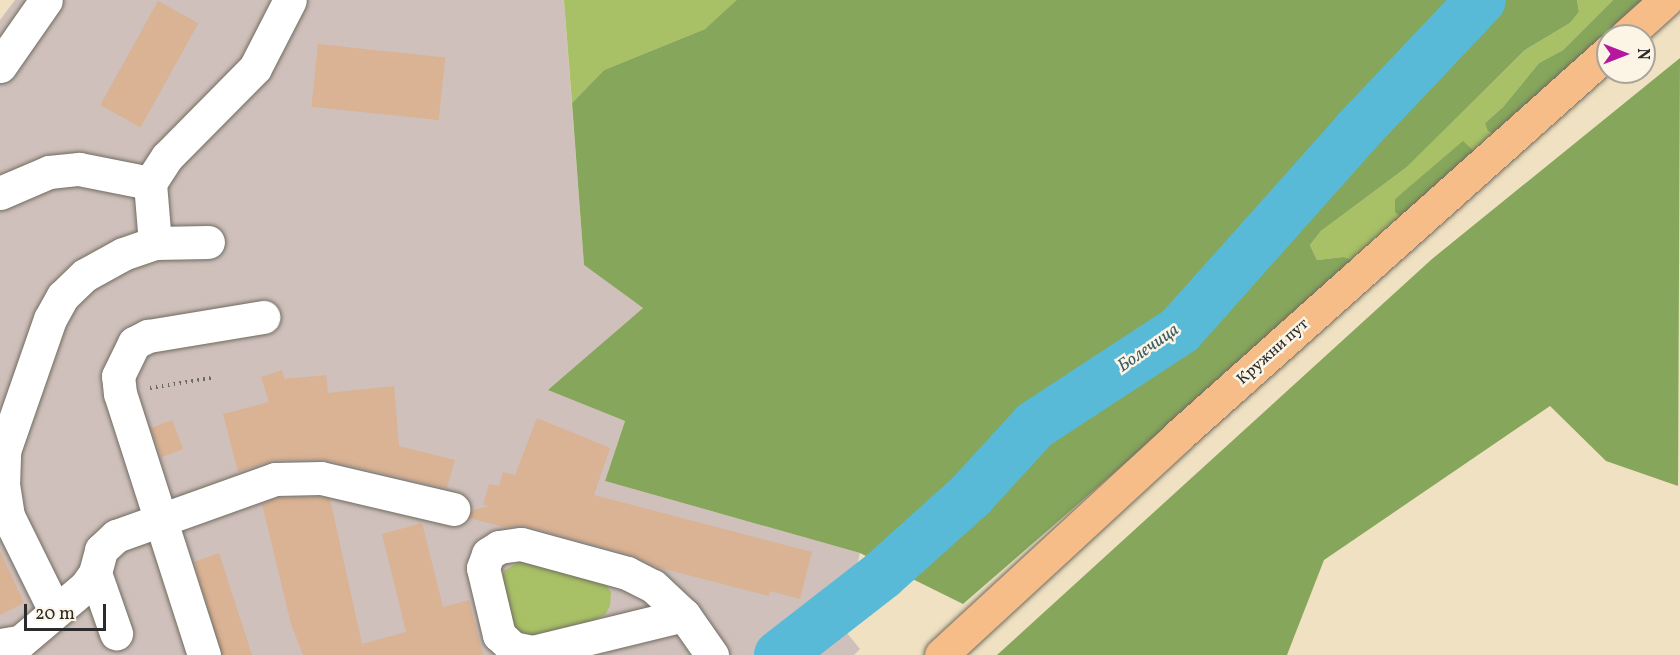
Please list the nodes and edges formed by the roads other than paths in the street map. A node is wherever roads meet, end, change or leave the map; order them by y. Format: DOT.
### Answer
graph roads {
  1 [pos="46,0"];
  2 [pos="290,0"];
  3 [pos="1666,0"];
  4 [pos="1639,24"];
  5 [pos="1596,63"];
  6 [pos="0,66"];
  7 [pos="150,183"];
  8 [pos="0,193"];
  9 [pos="208,242"];
  10 [pos="155,243"];
  11 [pos="263,317"];
  12 [pos="453,509"];
  13 [pos="159,519"];
  14 [pos="95,573"];
  15 [pos="55,611"];
  16 [pos="684,615"];
  17 [pos="116,633"];
  18 [pos="0,645"];
  19 [pos="204,655"];
  20 [pos="712,655"];
  21 [pos="941,655"];
  1 -- 6 [label="lane"];
  2 -- 7 [label="lane"];
  3 -- 4 [label="main road"];
  5 -- 21 [label="main road, Кружни пут"];
  7 -- 8 [label="lane"];
  7 -- 10 [label="lane"];
  9 -- 10 [label="lane"];
  10 -- 15 [label="lane"];
  11 -- 13 [label="lane"];
  12 -- 13 [label="lane"];
  13 -- 14 [label="lane"];
  13 -- 19 [label="lane"];
  14 -- 15 [label="lane"];
  14 -- 17 [label="lane"];
  15 -- 18 [label="lane"];
  16 -- 16 [label="lane"];
  16 -- 20 [label="lane"];
}
